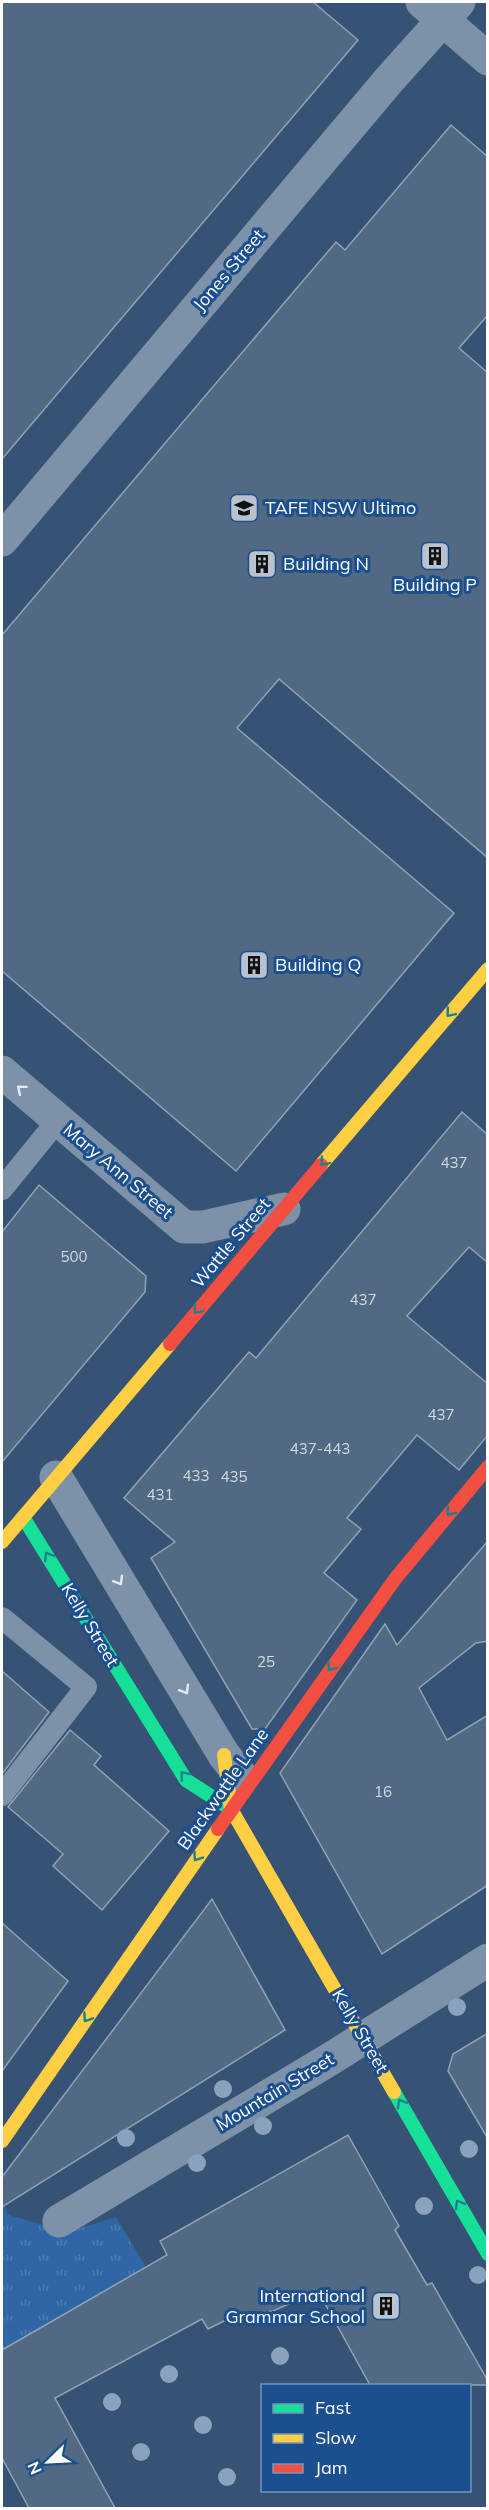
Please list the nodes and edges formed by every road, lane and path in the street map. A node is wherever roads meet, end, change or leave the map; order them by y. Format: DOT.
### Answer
graph roads {
  1 [pos="441,8"];
  2 [pos="488,59"];
  3 [pos="2,540"];
  4 [pos="488,969"];
  5 [pos="2,1072"];
  6 [pos="58,1120"];
  7 [pos="2,1189"];
  8 [pos="284,1209"];
  9 [pos="488,1467"];
  10 [pos="56,1477"];
  11 [pos="23,1517"];
  12 [pos="2,1542"];
  13 [pos="2,1618"];
  14 [pos="2,1795"];
  15 [pos="240,1797"];
  16 [pos="488,1960"];
  17 [pos="364,2038"];
  18 [pos="2,2141"];
  19 [pos="59,2221"];
  20 [pos="484,2240"];
  1 -- 2 [label="street"];
  1 -- 3 [label="street, Jones Street"];
  4 -- 8 [label="street, Wattle Street, one-way"];
  6 -- 5 [label="street, Mary Ann Street, one-way"];
  6 -- 7 [label="lane"];
  6 -- 8 [label="street, Mary Ann Street"];
  8 -- 10 [label="street, Wattle Street, one-way"];
  9 -- 15 [label="street, Blackwattle Lane, one-way"];
  10 -- 11 [label="street, Wattle Street"];
  10 -- 15 [label="street, Kelly Street, one-way"];
  11 -- 12 [label="street, Wattle Street"];
  15 -- 11 [label="street, Kelly Street, one-way"];
  13 -- 14 [label="lane"];
  15 -- 17 [label="street, Kelly Street"];
  15 -- 18 [label="street, Blackwattle Lane, one-way"];
  16 -- 17 [label="street, Mountain Street"];
  17 -- 19 [label="street, Mountain Street"];
  20 -- 17 [label="street, Kelly Street, one-way"];
}
